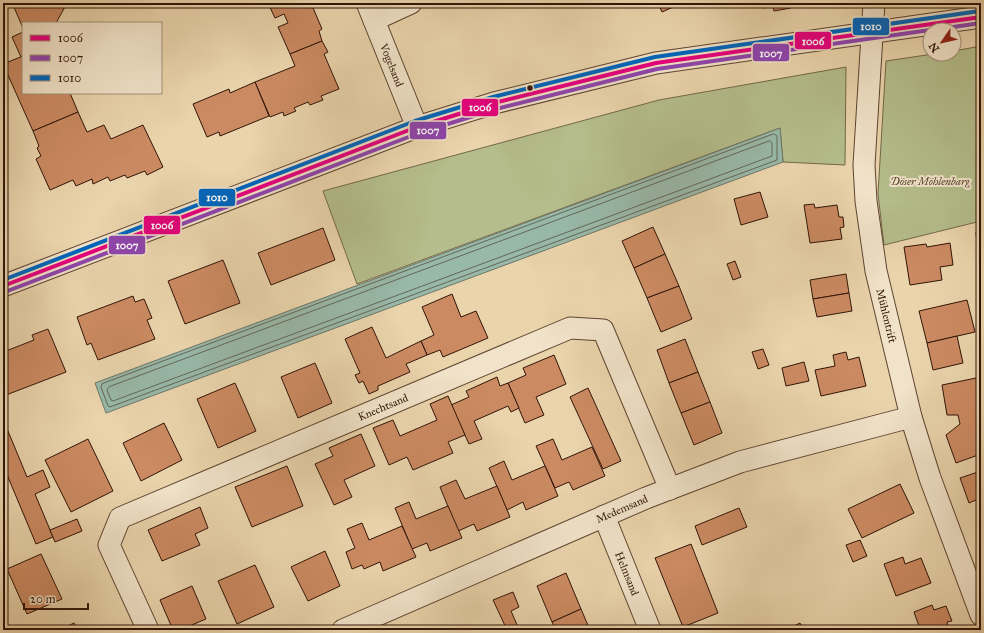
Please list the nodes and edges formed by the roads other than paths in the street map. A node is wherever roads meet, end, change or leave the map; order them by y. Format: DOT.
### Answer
graph roads {
  1 [pos="411,3"];
  2 [pos="874,3"];
  3 [pos="371,12"];
  4 [pos="981,17"];
  5 [pos="872,32"];
  6 [pos="417,127"];
  7 [pos="3,286"];
  8 [pos="911,416"];
  9 [pos="670,489"];
  10 [pos="604,516"];
  11 [pos="981,615"];
  12 [pos="348,629"];
  13 [pos="148,630"];
  14 [pos="650,630"];
  1 -- 3 [label="street"];
  2 -- 5 [label="street, Mühlentrift"];
  3 -- 6 [label="street, Vogelsand"];
  4 -- 5 [label="street"];
  5 -- 6 [label="street"];
  5 -- 8 [label="street, Mühlentrift"];
  6 -- 7 [label="street"];
  8 -- 9 [label="street, Medemsand"];
  8 -- 11 [label="street, Mühlentrift"];
  9 -- 10 [label="street, Medemsand"];
  9 -- 13 [label="street, Knechtsand"];
  10 -- 12 [label="street, Medemsand"];
  10 -- 14 [label="street, Helmsand"];
}
